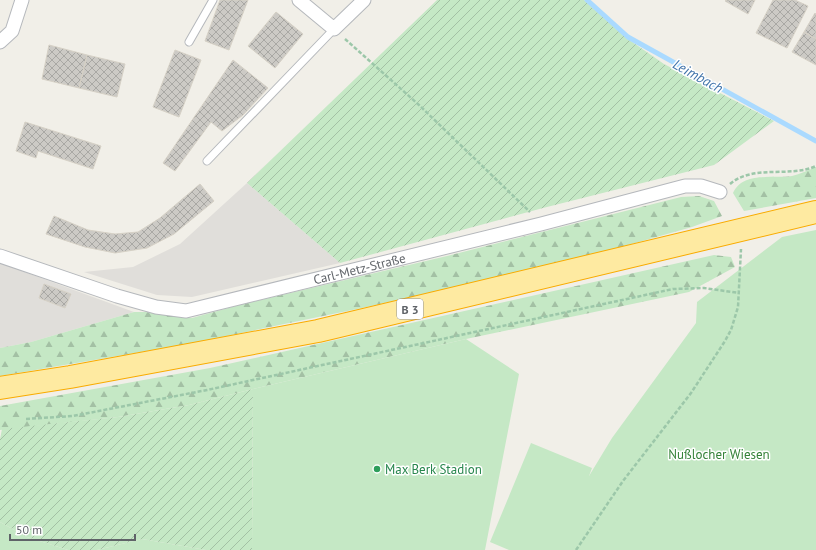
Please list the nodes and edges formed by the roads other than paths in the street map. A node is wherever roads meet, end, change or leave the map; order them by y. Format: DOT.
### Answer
graph roads {
  1 [pos="22,0"];
  2 [pos="213,0"];
  3 [pos="299,0"];
  4 [pos="364,0"];
  5 [pos="334,29"];
  6 [pos="0,42"];
  7 [pos="189,42"];
  8 [pos="207,161"];
  9 [pos="720,192"];
  10 [pos="816,212"];
  11 [pos="0,256"];
  12 [pos="0,388"];
  1 -- 6 [label="street"];
  2 -- 7 [label="lane"];
  3 -- 5 [label="street"];
  4 -- 5 [label="street"];
  5 -- 8 [label="lane"];
  9 -- 11 [label="street, Carl-Metz-Straße"];
  10 -- 12 [label="highway, B 3"];
}
